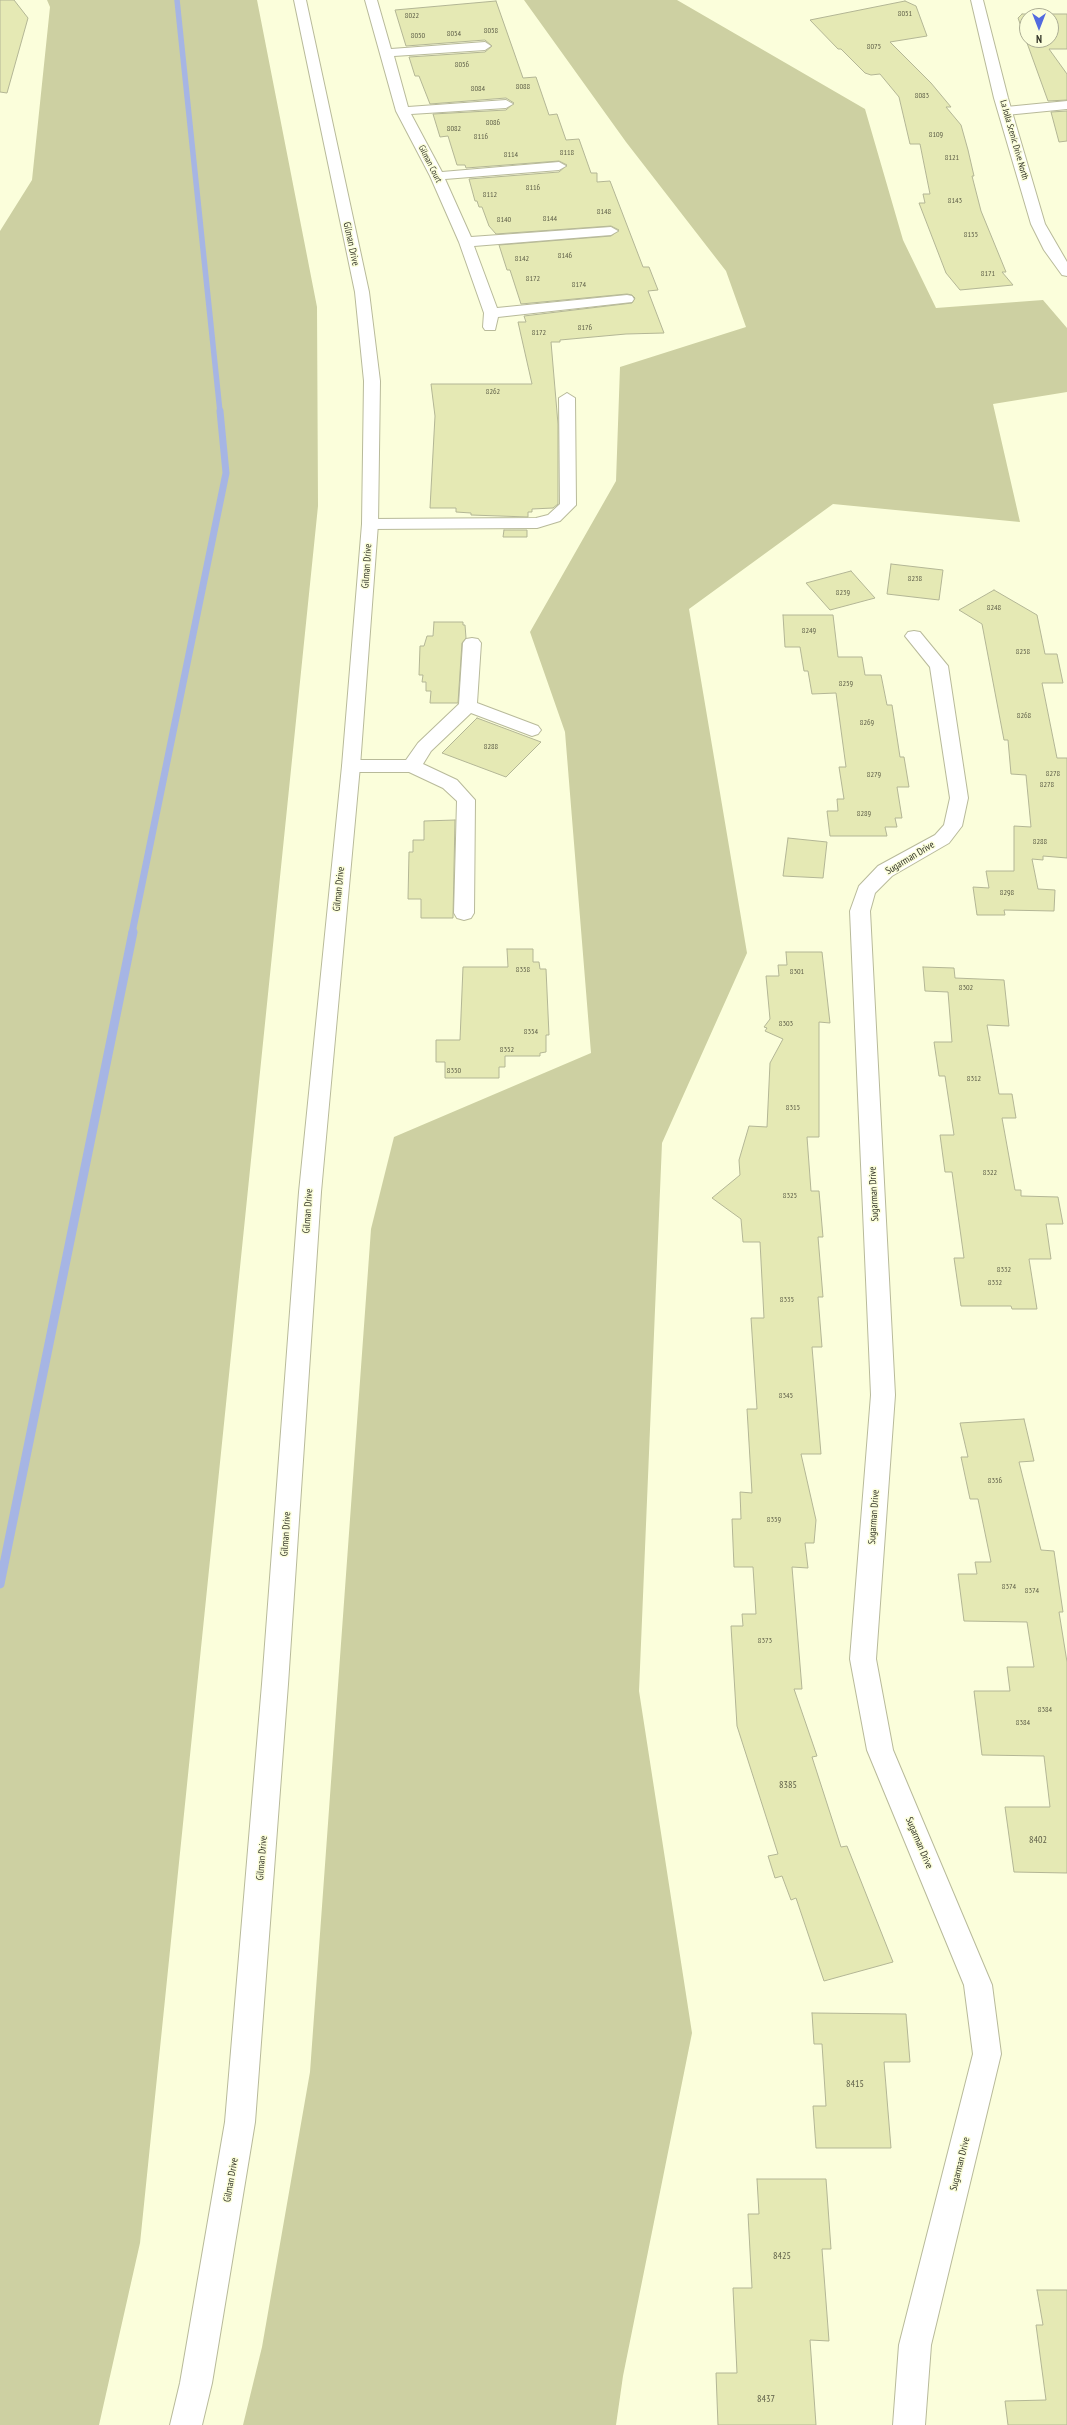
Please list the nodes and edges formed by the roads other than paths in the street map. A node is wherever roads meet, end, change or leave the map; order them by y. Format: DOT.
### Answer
graph roads {
  1 [pos="300,0"];
  2 [pos="977,0"];
  3 [pos="376,1"];
  4 [pos="485,46"];
  5 [pos="385,53"];
  6 [pos="506,104"];
  7 [pos="1067,105"];
  8 [pos="402,111"];
  9 [pos="1006,111"];
  10 [pos="559,166"];
  11 [pos="438,176"];
  12 [pos="611,231"];
  13 [pos="466,242"];
  14 [pos="1067,272"];
  15 [pos="627,300"];
  16 [pos="567,398"];
  17 [pos="370,524"];
  18 [pos="914,636"];
  19 [pos="472,644"];
  20 [pos="468,706"];
  21 [pos="532,730"];
  22 [pos="351,766"];
  23 [pos="412,766"];
  24 [pos="464,913"];
  25 [pos="186,2425"];
  26 [pos="909,2425"];
  1 -- 17 [label="main road, Gilman Drive"];
  2 -- 9 [label="main road, La Jolla Scenic Drive North"];
  3 -- 5 [label="main road, Gilman Court"];
  4 -- 5 [label="main road"];
  5 -- 8 [label="main road, Gilman Court"];
  6 -- 8 [label="main road"];
  7 -- 9 [label="main road"];
  8 -- 11 [label="main road, Gilman Court"];
  9 -- 14 [label="main road, La Jolla Scenic Drive North"];
  10 -- 11 [label="main road"];
  11 -- 13 [label="main road, Gilman Court"];
  12 -- 13 [label="main road"];
  13 -- 15 [label="main road, Gilman Court"];
  16 -- 17 [label="main road"];
  17 -- 22 [label="main road, Gilman Drive"];
  18 -- 26 [label="main road, Sugarman Drive"];
  19 -- 20 [label="main road"];
  20 -- 21 [label="main road"];
  20 -- 23 [label="main road"];
  22 -- 23 [label="main road"];
  22 -- 25 [label="main road, Gilman Drive"];
  23 -- 24 [label="main road"];
}
